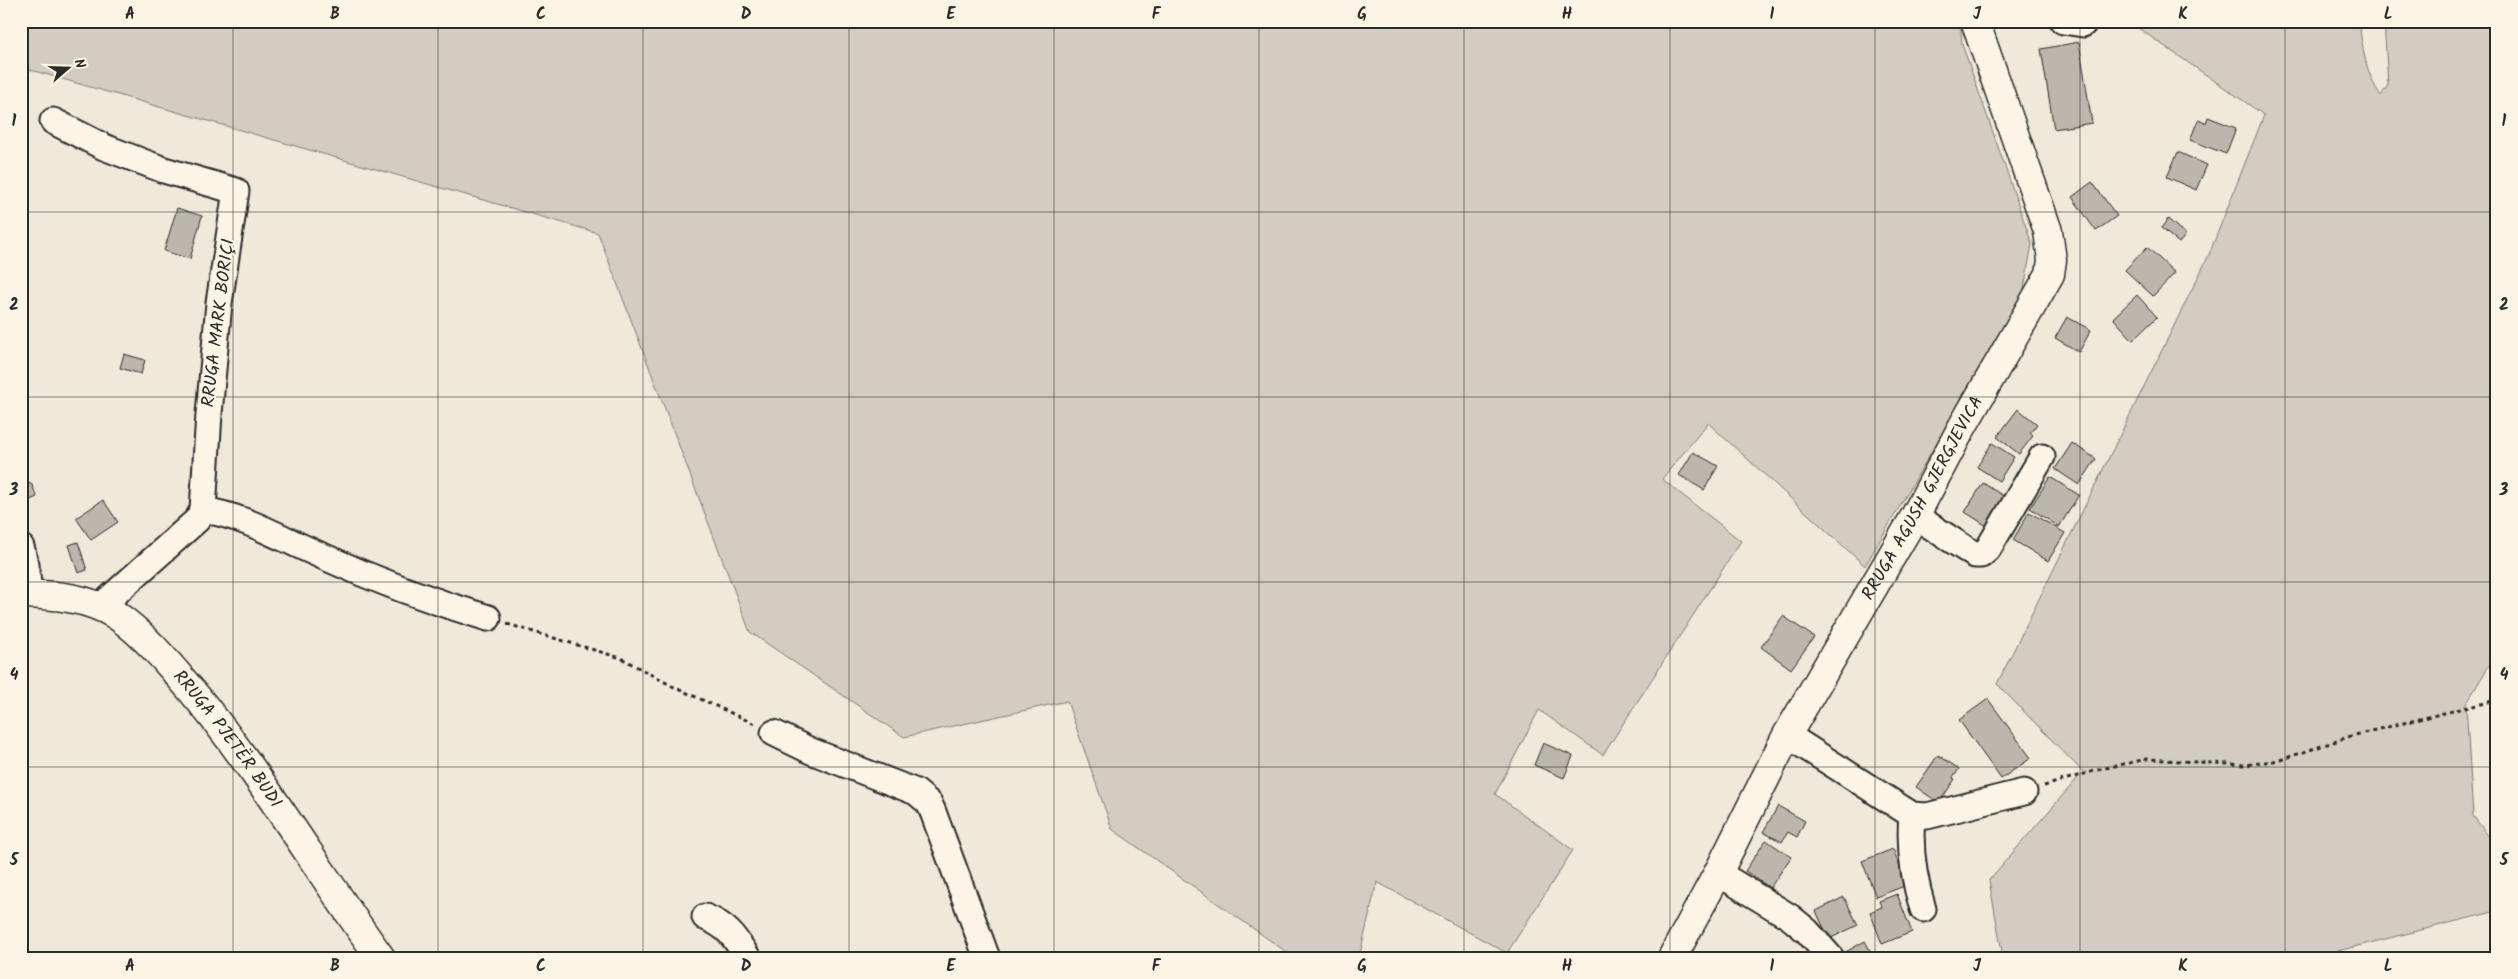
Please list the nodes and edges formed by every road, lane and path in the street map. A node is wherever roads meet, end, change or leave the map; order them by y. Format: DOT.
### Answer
graph roads {
  1 [pos="1975,21"];
  2 [pos="53,121"];
  3 [pos="2042,457"];
  4 [pos="203,510"];
  5 [pos="1915,516"];
  6 [pos="21,547"];
  7 [pos="25,594"];
  8 [pos="100,607"];
  9 [pos="488,618"];
  10 [pos="2497,700"];
  11 [pos="774,733"];
  12 [pos="1786,735"];
  13 [pos="2024,792"];
  14 [pos="1912,815"];
  15 [pos="1718,874"];
  16 [pos="1923,908"];
  17 [pos="705,917"];
  18 [pos="381,958"];
  19 [pos="748,958"];
  20 [pos="987,958"];
  21 [pos="1672,958"];
  22 [pos="1830,958"];
  1 -- 5 [label="main road, RRUGA AGUSH GJERGJEVICA"];
  2 -- 4 [label="street, RRUGA MARK BORIÇI"];
  3 -- 5 [label="street"];
  4 -- 8 [label="street"];
  4 -- 9 [label="street"];
  5 -- 12 [label="main road, RRUGA AGUSH GJERGJEVICA"];
  6 -- 7 [label="street"];
  7 -- 8 [label="main road, RRUGA PJETËR BUDI"];
  8 -- 18 [label="main road, RRUGA PJETËR BUDI"];
  9 -- 11 [label="path"];
  10 -- 13 [label="path"];
  11 -- 20 [label="street"];
  12 -- 14 [label="street"];
  12 -- 15 [label="main road, RRUGA AGUSH GJERGJEVICA"];
  13 -- 14 [label="street"];
  14 -- 16 [label="street"];
  15 -- 21 [label="main road, RRUGA AGUSH GJERGJEVICA"];
  15 -- 22 [label="street"];
  17 -- 19 [label="street"];
}
